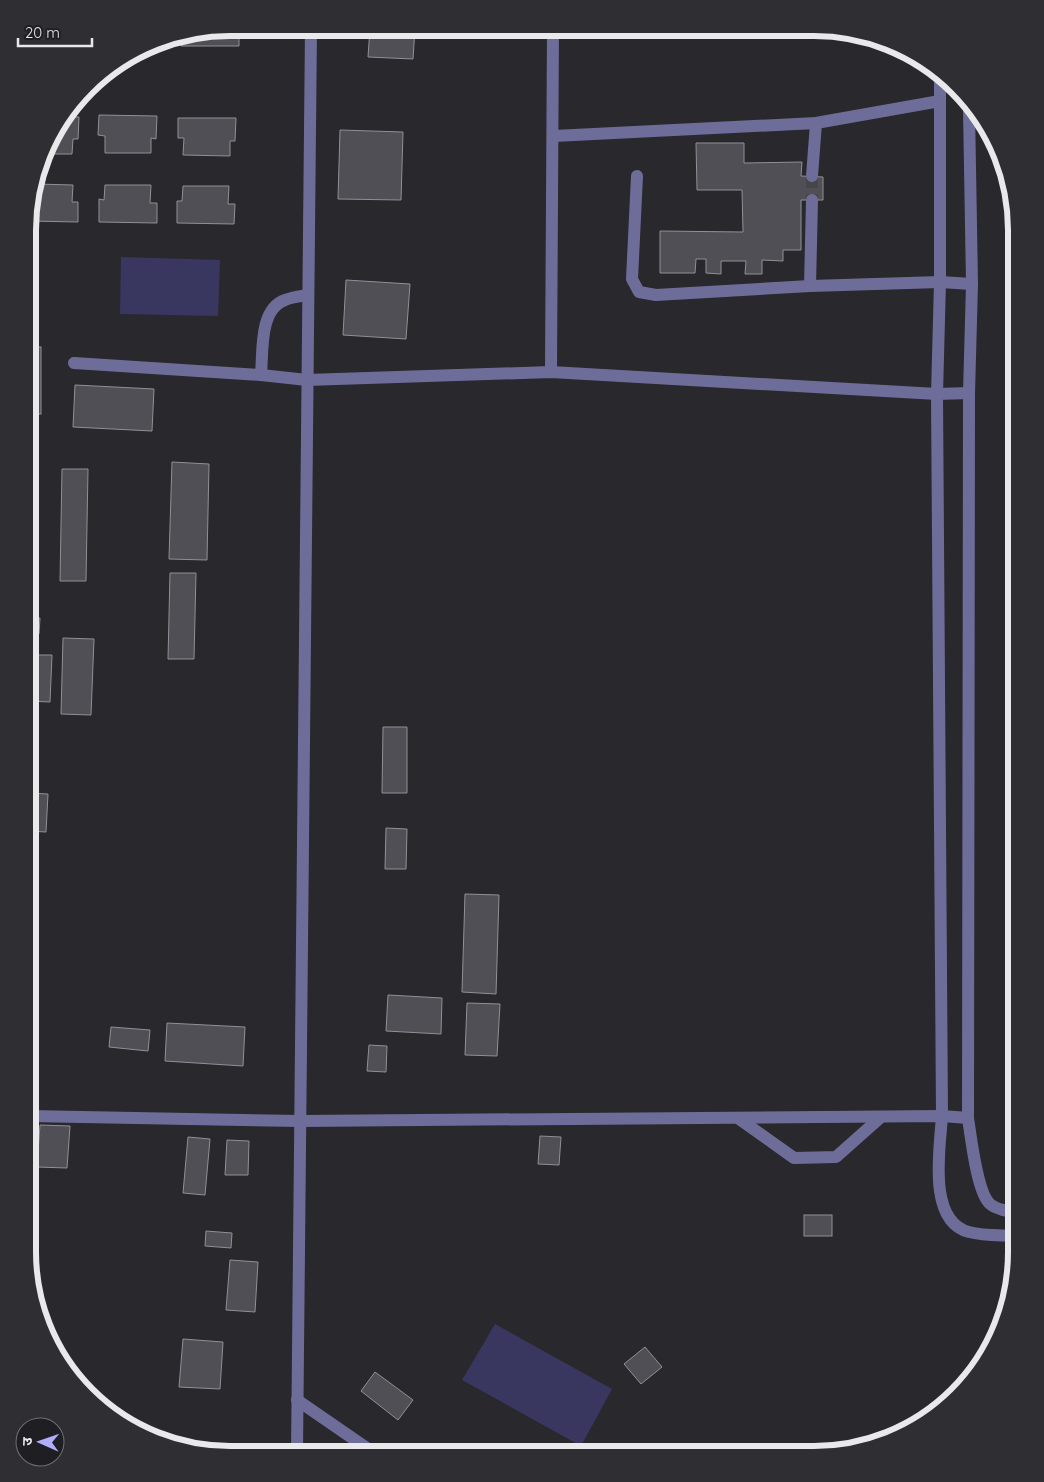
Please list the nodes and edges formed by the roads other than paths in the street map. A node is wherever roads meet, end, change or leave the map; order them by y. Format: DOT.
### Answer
graph roads {
  1 [pos="311,36"];
  2 [pos="553,36"];
  3 [pos="940,82"];
  4 [pos="940,101"];
  5 [pos="970,115"];
  6 [pos="816,123"];
  7 [pos="554,136"];
  8 [pos="637,176"];
  9 [pos="812,176"];
  10 [pos="812,200"];
  11 [pos="940,282"];
  12 [pos="972,284"];
  13 [pos="810,286"];
  14 [pos="308,295"];
  15 [pos="74,363"];
  16 [pos="551,372"];
  17 [pos="261,375"];
  18 [pos="307,380"];
  19 [pos="969,393"];
  20 [pos="937,394"];
  21 [pos="36,1116"];
  22 [pos="942,1116"];
  23 [pos="881,1117"];
  24 [pos="738,1118"];
  25 [pos="968,1118"];
  26 [pos="300,1120"];
  27 [pos="1008,1212"];
  28 [pos="1008,1235"];
  29 [pos="297,1400"];
  30 [pos="297,1446"];
  31 [pos="364,1446"];
  1 -- 14 [label="street"];
  2 -- 7 [label="street"];
  3 -- 4 [label="street"];
  4 -- 6 [label="street"];
  4 -- 11 [label="street"];
  5 -- 12 [label="street"];
  6 -- 7 [label="street"];
  6 -- 9 [label="street"];
  7 -- 16 [label="street"];
  8 -- 13 [label="street"];
  10 -- 13 [label="street"];
  11 -- 12 [label="street"];
  11 -- 13 [label="street"];
  11 -- 20 [label="street"];
  12 -- 19 [label="street"];
  14 -- 17 [label="street"];
  14 -- 18 [label="street"];
  15 -- 17 [label="street"];
  16 -- 18 [label="street"];
  16 -- 20 [label="street"];
  17 -- 18 [label="street"];
  18 -- 26 [label="street"];
  19 -- 20 [label="street"];
  19 -- 25 [label="street"];
  20 -- 22 [label="street"];
  21 -- 26 [label="street"];
  22 -- 23 [label="street"];
  22 -- 25 [label="street"];
  22 -- 28 [label="street"];
  23 -- 24 [label="street"];
  23 -- 24 [label="street"];
  24 -- 26 [label="street"];
  25 -- 27 [label="street"];
  26 -- 29 [label="street"];
  29 -- 30 [label="street"];
  29 -- 31 [label="street"];
}
